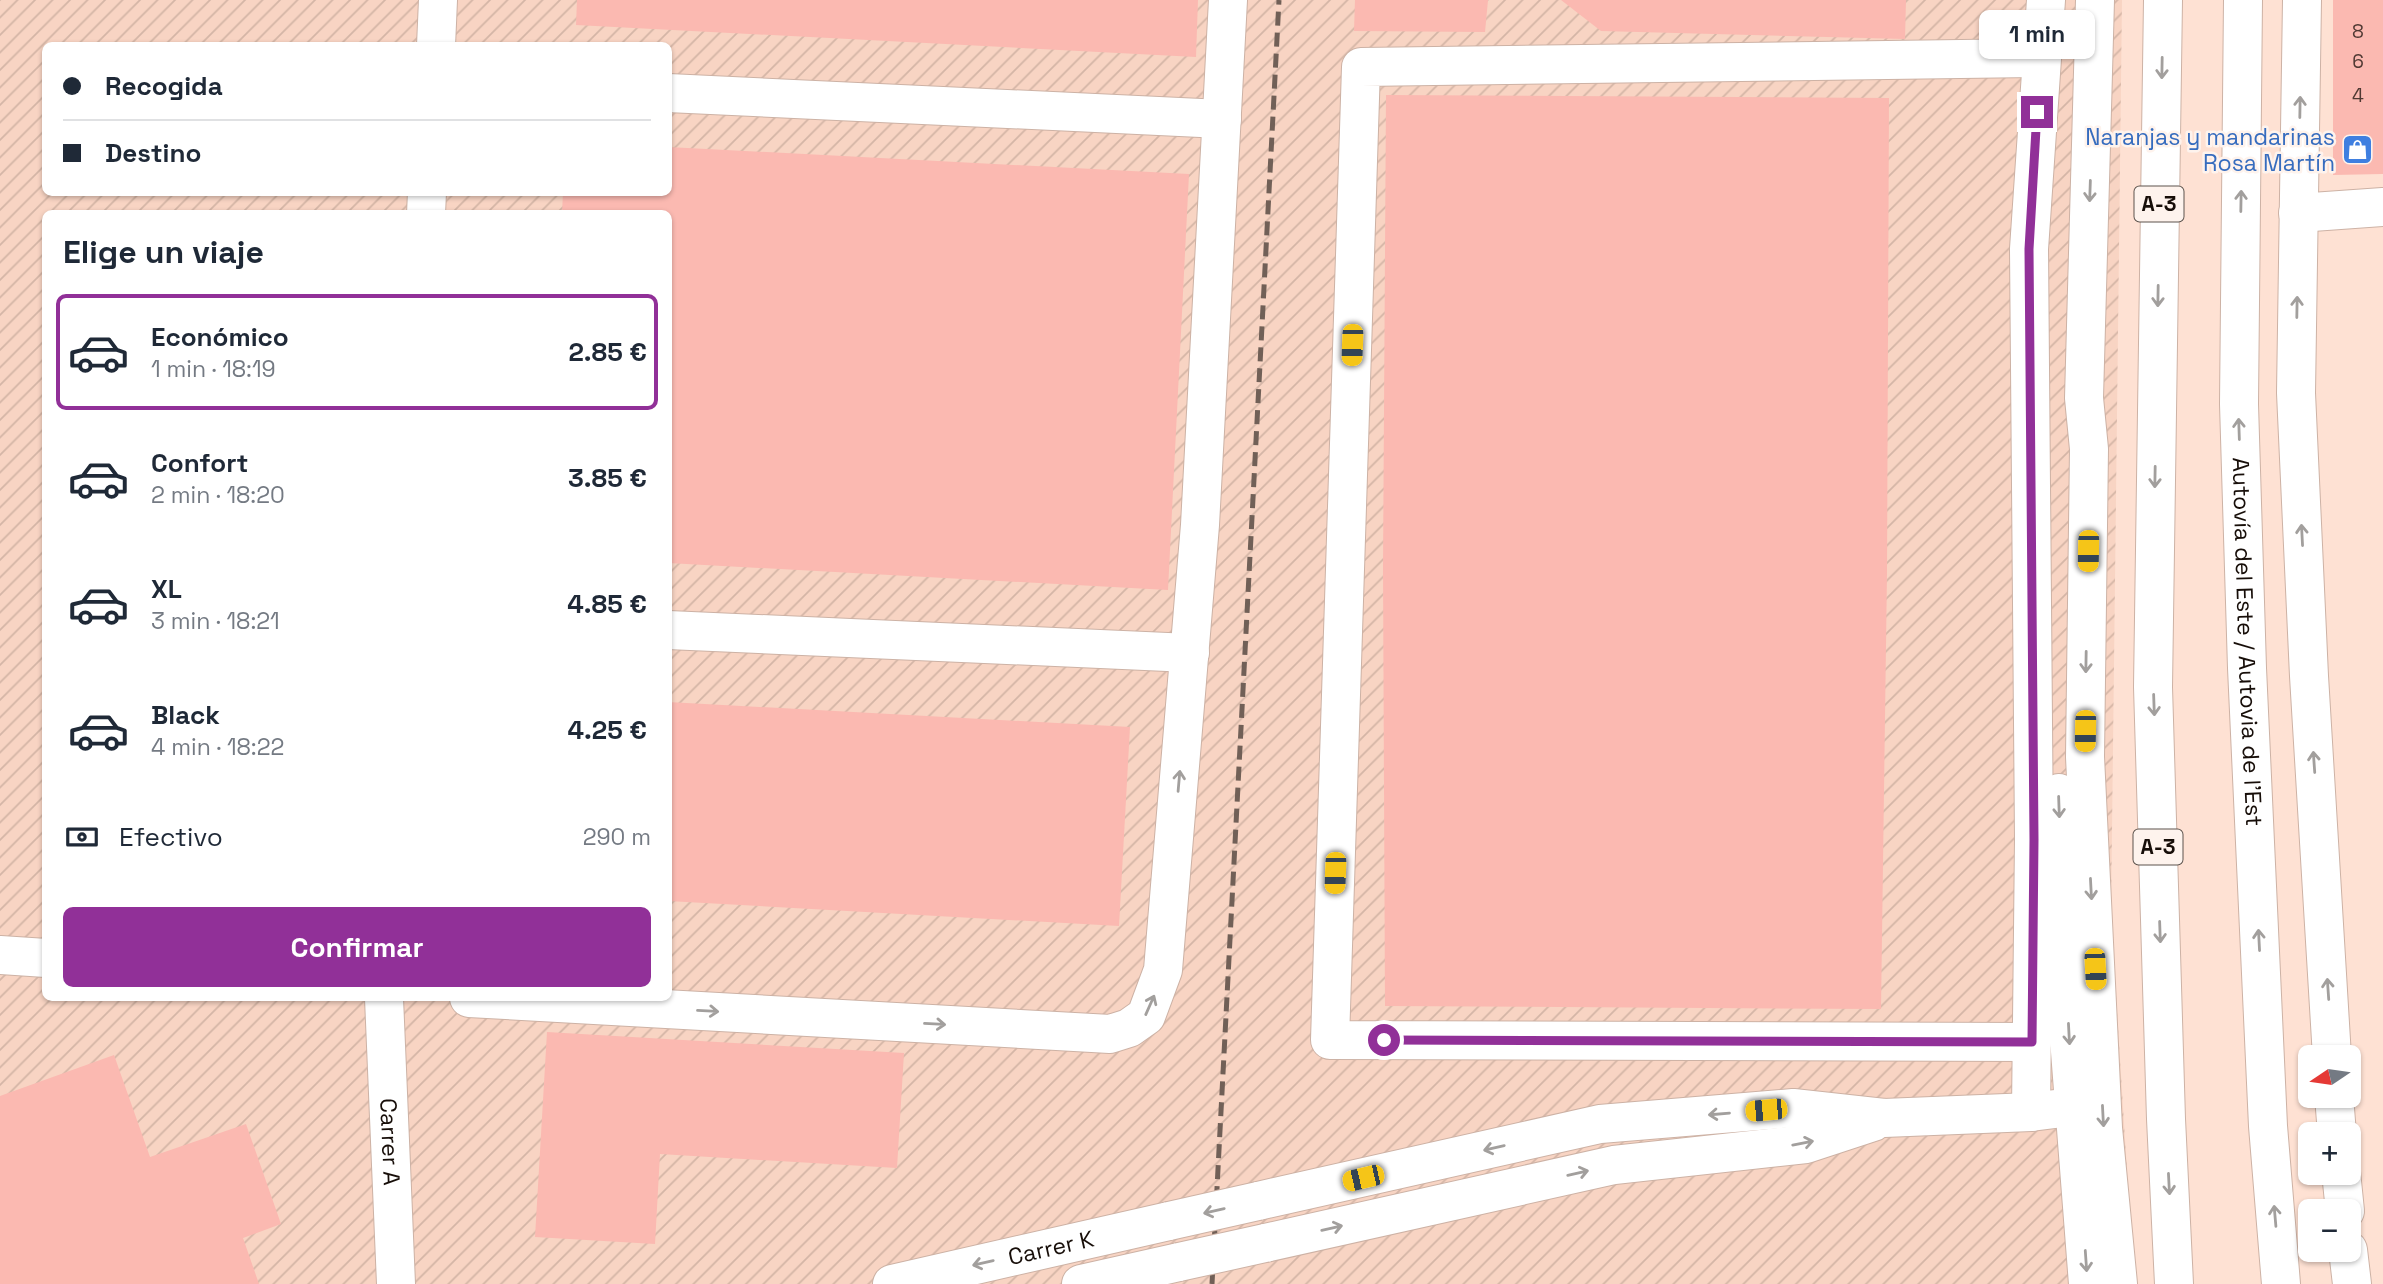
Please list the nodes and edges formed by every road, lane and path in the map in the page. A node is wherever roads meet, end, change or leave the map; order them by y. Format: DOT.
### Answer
graph roads {
  1 [pos="438,0"];
  2 [pos="1228,0"];
  3 [pos="2046,0"];
  4 [pos="2095,0"];
  5 [pos="2163,0"];
  6 [pos="2243,0"];
  7 [pos="2302,0"];
  8 [pos="436,42"];
  9 [pos="2040,58"];
  10 [pos="672,93"];
  11 [pos="1222,119"];
  12 [pos="2383,207"];
  13 [pos="2298,213"];
  14 [pos="2084,398"];
  15 [pos="672,630"];
  16 [pos="1190,653"];
  17 [pos="0,955"];
  18 [pos="42,958"];
  19 [pos="384,1001"];
  20 [pos="522,1001"];
  21 [pos="2032,1042"];
  22 [pos="2331,1045"];
  23 [pos="2074,1106"];
  24 [pos="2031,1112"];
  25 [pos="1884,1118"];
  26 [pos="2349,1262"];
  27 [pos="396,1284"];
  28 [pos="892,1284"];
  29 [pos="1081,1284"];
  30 [pos="2088,1284"];
  31 [pos="2118,1284"];
  32 [pos="2174,1284"];
  33 [pos="2281,1284"];
  34 [pos="2352,1284"];
  1 -- 8 [label="main road"];
  2 -- 11 [label="main road"];
  3 -- 9 [label="main road"];
  4 -- 14 [label="main road, one-way"];
  5 -- 32 [label="main road, A-3, one-way"];
  33 -- 6 [label="main road, Autovía del Este / Autovia de l'Est, one-way"];
  13 -- 7 [label="main road, one-way"];
  9 -- 21 [label="main road"];
  9 -- 21 [label="main road"];
  10 -- 11 [label="main road"];
  11 -- 16 [label="main road"];
  12 -- 13 [label="main road"];
  22 -- 13 [label="main road, one-way"];
  14 -- 23 [label="main road, one-way"];
  14 -- 31 [label="main road, one-way"];
  15 -- 16 [label="main road"];
  20 -- 16 [label="main road, one-way"];
  17 -- 18 [label="main road"];
  19 -- 27 [label="main road, Carrer A"];
  21 -- 24 [label="main road"];
  23 -- 24 [label="main road"];
  23 -- 30 [label="main road, one-way"];
  24 -- 25 [label="main road"];
  25 -- 28 [label="main road, Carrer K, one-way, bridge"];
  29 -- 25 [label="main road, one-way, bridge"];
  26 -- 34 [label="main road"];
}
